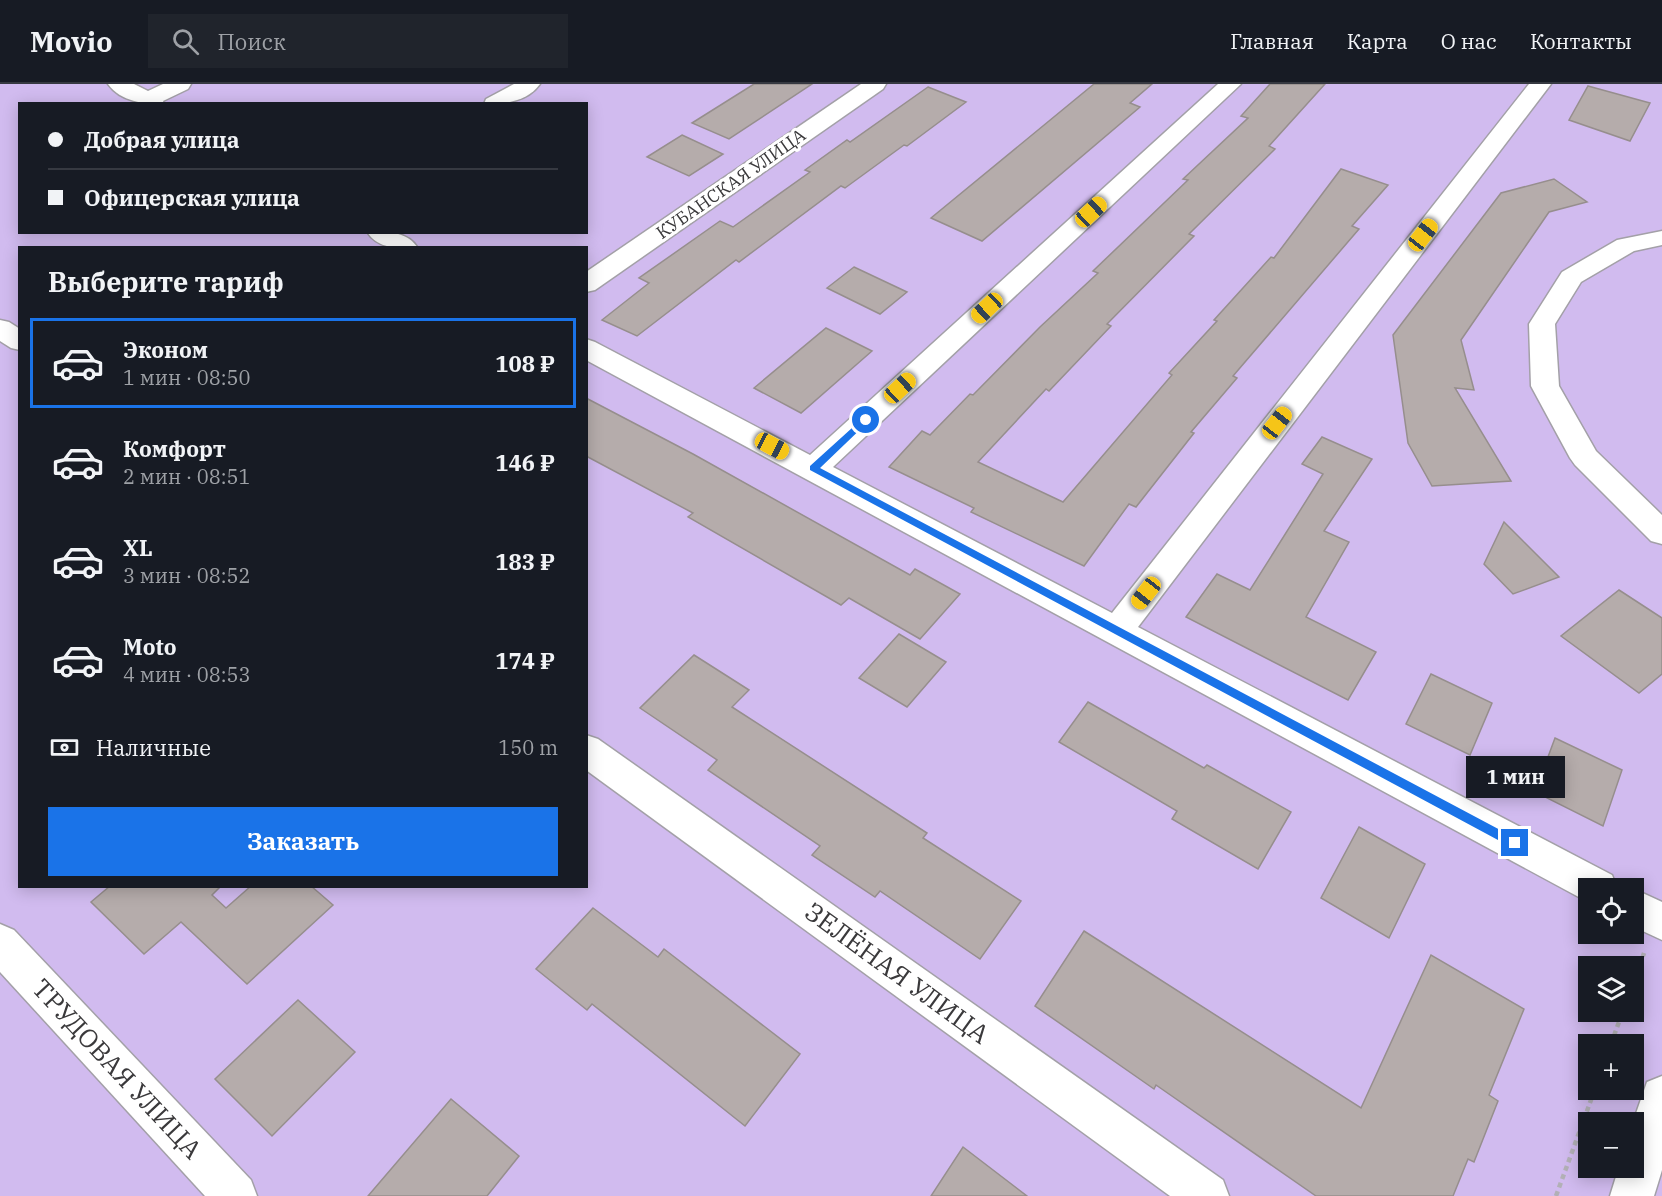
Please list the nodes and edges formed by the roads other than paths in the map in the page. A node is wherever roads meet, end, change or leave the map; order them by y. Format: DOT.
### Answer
graph roads {
  1 [pos="118,84"];
  2 [pos="180,84"];
  3 [pos="529,84"];
  4 [pos="875,84"];
  5 [pos="1230,84"];
  6 [pos="1540,84"];
  7 [pos="151,102"];
  8 [pos="498,102"];
  9 [pos="382,234"];
  10 [pos="1662,238"];
  11 [pos="403,246"];
  12 [pos="588,283"];
  13 [pos="0,328"];
  14 [pos="18,341"];
  15 [pos="588,349"];
  16 [pos="813,468"];
  17 [pos="1662,534"];
  18 [pos="1117,630"];
  19 [pos="588,751"];
  20 [pos="1579,878"];
  21 [pos="1644,912"];
  22 [pos="1662,922"];
  23 [pos="0,943"];
  24 [pos="1662,1097"];
  25 [pos="235,1196"];
  26 [pos="1207,1196"];
  27 [pos="1632,1196"];
  1 -- 7 [label="street"];
  2 -- 7 [label="street"];
  3 -- 8 [label="street"];
  4 -- 12 [label="street, КУБАНСКАЯ УЛИЦА"];
  5 -- 16 [label="street"];
  6 -- 18 [label="street"];
  9 -- 11 [label="street"];
  10 -- 17 [label="street"];
  13 -- 14 [label="street"];
  15 -- 16 [label="street"];
  16 -- 18 [label="street"];
  18 -- 20 [label="street"];
  19 -- 26 [label="street, ЗЕЛЁНАЯ УЛИЦА"];
  21 -- 22 [label="street"];
  23 -- 25 [label="street, ТРУДОВАЯ УЛИЦА"];
  24 -- 27 [label="street"];
}
